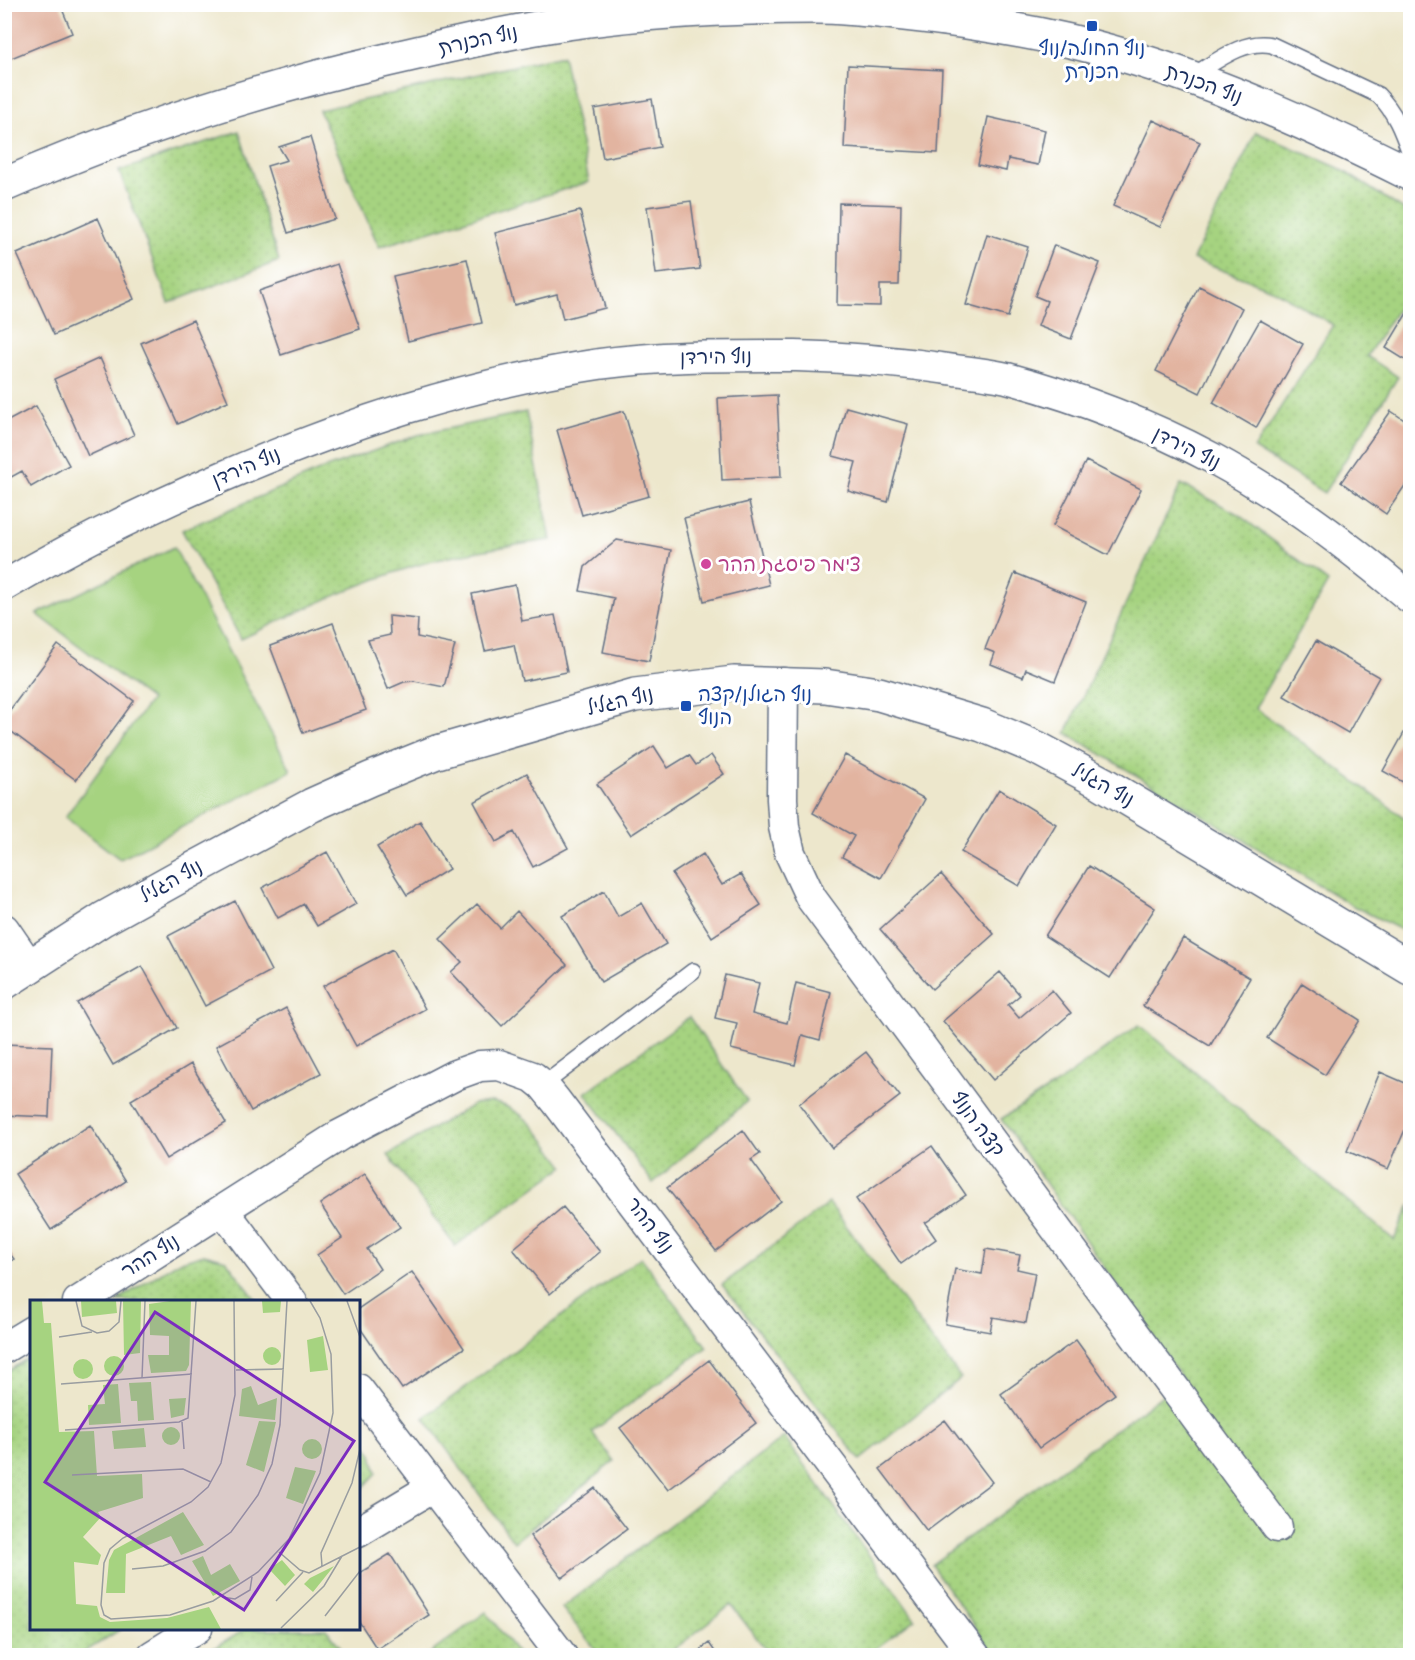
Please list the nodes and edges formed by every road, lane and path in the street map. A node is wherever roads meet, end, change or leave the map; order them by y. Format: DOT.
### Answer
graph roads {
  1 [pos="937,11"];
  2 [pos="1189,78"];
  3 [pos="1410,153"];
  4 [pos="1410,174"];
  5 [pos="4,185"];
  6 [pos="4,586"];
  7 [pos="1410,598"];
  8 [pos="783,683"];
  9 [pos="4,929"];
  10 [pos="1410,968"];
  11 [pos="693,971"];
  12 [pos="17,975"];
  13 [pos="543,1085"];
  14 [pos="223,1210"];
  15 [pos="81,1300"];
  16 [pos="290,1300"];
  17 [pos="30,1332"];
  18 [pos="4,1348"];
  19 [pos="360,1392"];
  20 [pos="433,1487"];
  21 [pos="1277,1527"];
  22 [pos="360,1531"];
  23 [pos="195,1630"];
  24 [pos="152,1656"];
  25 [pos="562,1656"];
  26 [pos="975,1656"];
  1 -- 2 [label="street, נוף הכנרת"];
  1 -- 5 [label="street, נוף הכנרת"];
  2 -- 3 [label="lane"];
  2 -- 4 [label="street, נוף הכנרת"];
  6 -- 7 [label="street, נוף הירדן"];
  8 -- 10 [label="street, נוף הגליל"];
  8 -- 12 [label="street, נוף הגליל"];
  8 -- 21 [label="street, קצה הנוף"];
  9 -- 12 [label="street"];
  11 -- 13 [label="lane"];
  13 -- 14 [label="street, נוף ההר"];
  13 -- 26 [label="street, נוף ההר"];
  14 -- 15 [label="street, נוף ההר"];
  14 -- 16 [label="street"];
  17 -- 18 [label="street"];
  19 -- 20 [label="street"];
  20 -- 22 [label="street"];
  20 -- 25 [label="street"];
  23 -- 24 [label="street"];
}
